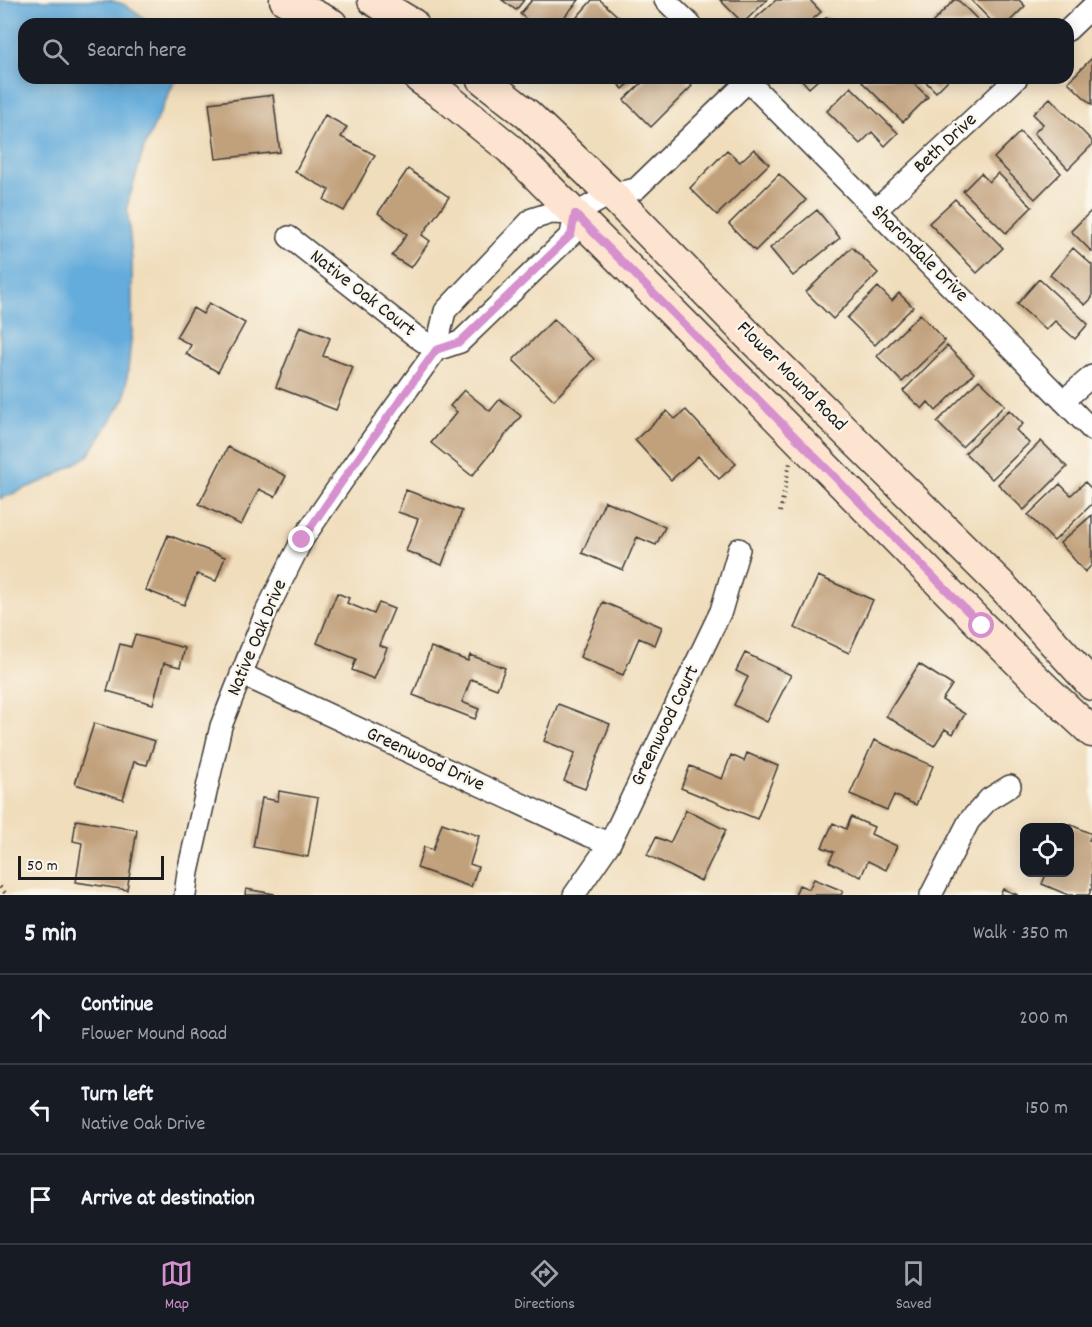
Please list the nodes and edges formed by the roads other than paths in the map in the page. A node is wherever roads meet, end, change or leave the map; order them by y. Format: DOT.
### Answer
graph roads {
  1 [pos="285,0"];
  2 [pos="373,0"];
  3 [pos="665,0"];
  4 [pos="1092,8"];
  5 [pos="320,18"];
  6 [pos="403,18"];
  7 [pos="684,18"];
  8 [pos="1074,24"];
  9 [pos="428,84"];
  10 [pos="488,84"];
  11 [pos="741,84"];
  12 [pos="751,84"];
  13 [pos="1011,84"];
  14 [pos="611,194"];
  15 [pos="876,210"];
  16 [pos="575,214"];
  17 [pos="289,237"];
  18 [pos="436,350"];
  19 [pos="1092,376"];
  20 [pos="1063,401"];
  21 [pos="1092,430"];
  22 [pos="739,549"];
  23 [pos="241,674"];
  24 [pos="1092,685"];
  25 [pos="1092,732"];
  26 [pos="1010,786"];
  27 [pos="610,843"];
  28 [pos="185,895"];
  29 [pos="574,895"];
  30 [pos="932,895"];
  1 -- 5 [label="main road"];
  2 -- 6 [label="main road"];
  3 -- 7 [label="street"];
  4 -- 8 [label="street"];
  9 -- 16 [label="main road, Flower Mound Road"];
  10 -- 14 [label="main road, Flower Mound Road"];
  11 -- 14 [label="street, Native Oak Drive"];
  12 -- 15 [label="street, Sharondale Drive"];
  13 -- 15 [label="street, Beth Drive"];
  14 -- 16 [label="street, Native Oak Drive"];
  14 -- 24 [label="main road, Flower Mound Road"];
  15 -- 20 [label="street, Sharondale Drive"];
  16 -- 18 [label="street"];
  16 -- 18 [label="street, Native Oak Drive"];
  16 -- 25 [label="main road, Flower Mound Road"];
  17 -- 18 [label="street, Native Oak Court"];
  18 -- 23 [label="street, Native Oak Drive"];
  19 -- 20 [label="street"];
  20 -- 21 [label="street, Sharondale Drive"];
  22 -- 27 [label="street, Greenwood Court"];
  23 -- 27 [label="street, Greenwood Drive"];
  23 -- 28 [label="street, Native Oak Drive"];
  26 -- 30 [label="street"];
  27 -- 29 [label="street, Greenwood Court"];
}
